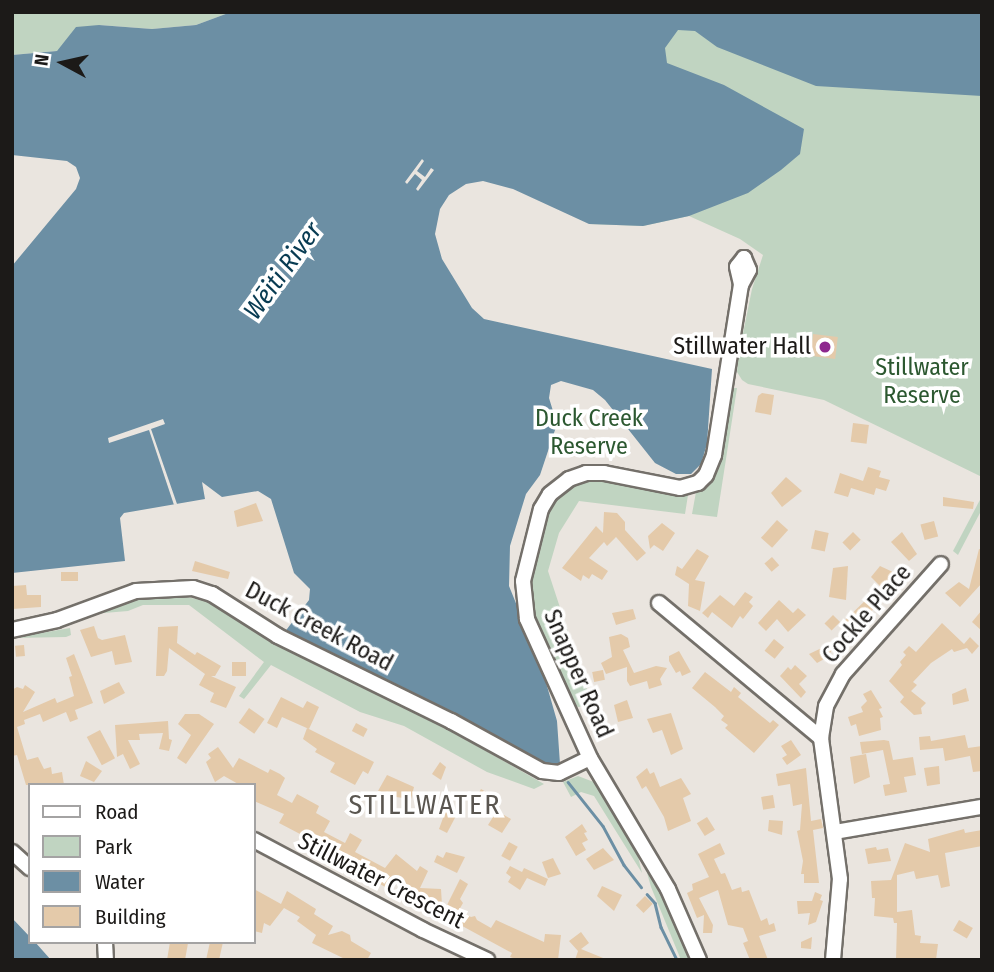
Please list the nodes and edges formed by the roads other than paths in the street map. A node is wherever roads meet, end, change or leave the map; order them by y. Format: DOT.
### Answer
graph roads {
  1 [pos="741,285"];
  2 [pos="941,564"];
  3 [pos="659,603"];
  4 [pos="12,630"];
  5 [pos="821,738"];
  6 [pos="590,758"];
  7 [pos="982,807"];
  8 [pos="835,832"];
  9 [pos="256,842"];
  10 [pos="12,852"];
  11 [pos="28,866"];
  12 [pos="487,960"];
  13 [pos="699,960"];
  14 [pos="833,960"];
  1 -- 6 [label="street, Snapper Road"];
  2 -- 5 [label="street, Cockle Place"];
  3 -- 5 [label="street"];
  4 -- 6 [label="street, Duck Creek Road"];
  5 -- 8 [label="street"];
  6 -- 13 [label="street, Snapper Road"];
  7 -- 8 [label="street"];
  8 -- 14 [label="street"];
  9 -- 12 [label="street, Stillwater Crescent"];
  10 -- 11 [label="street"];
}
